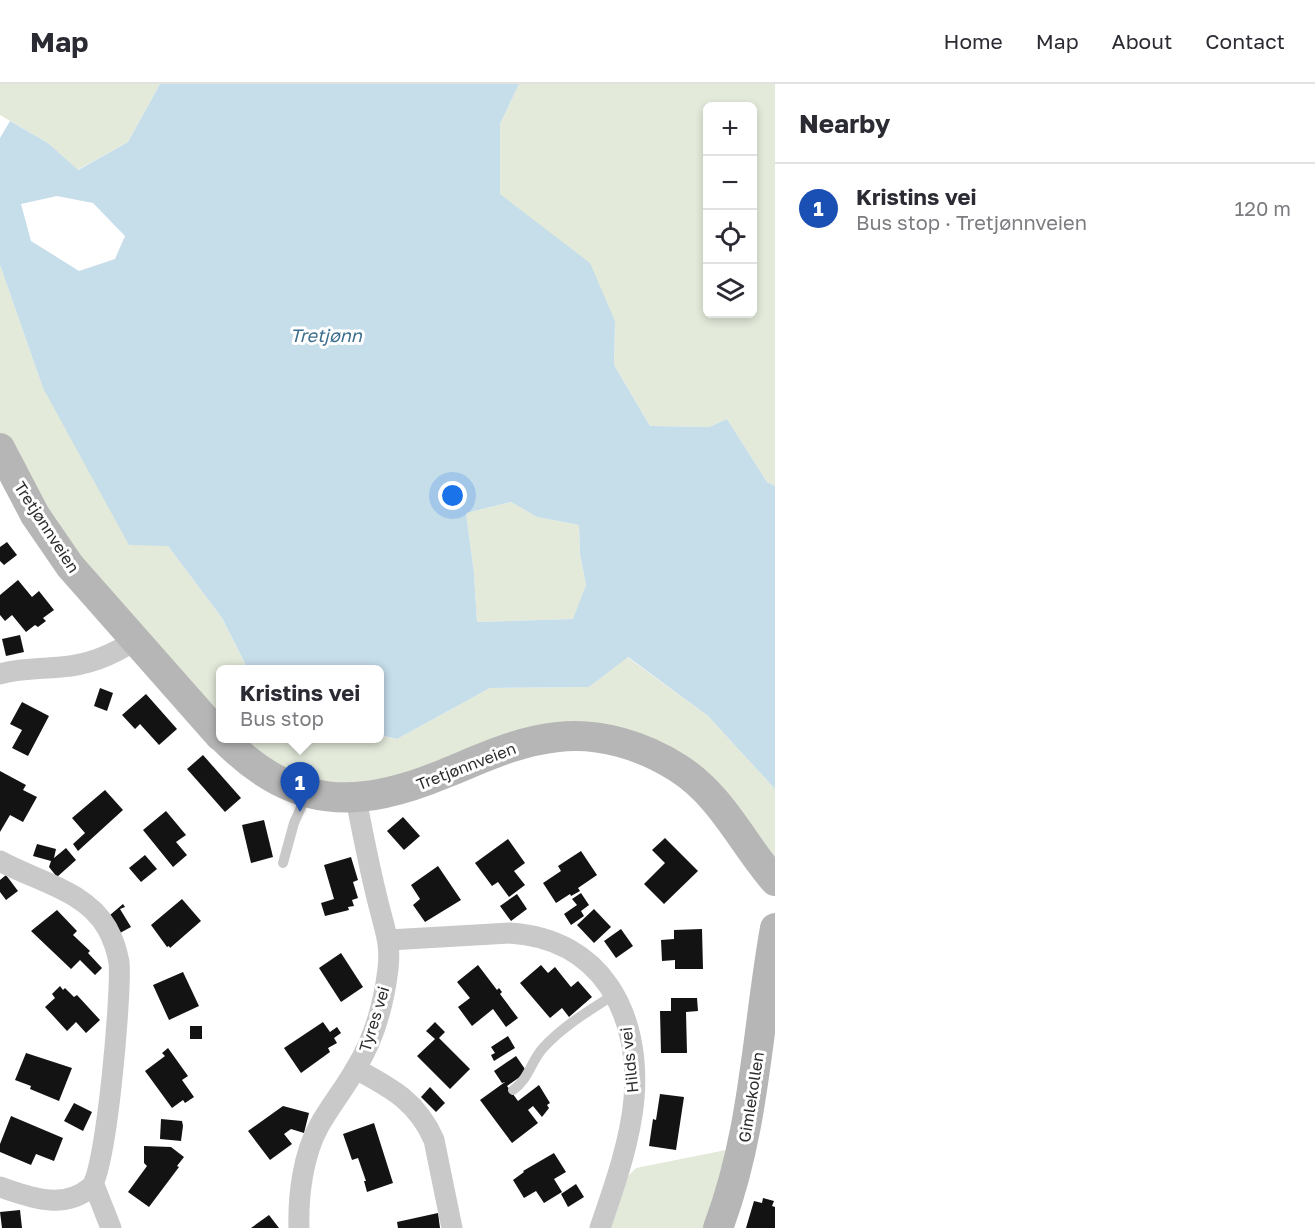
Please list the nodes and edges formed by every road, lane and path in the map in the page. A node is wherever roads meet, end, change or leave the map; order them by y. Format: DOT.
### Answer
graph roads {
  1 [pos="0,447"];
  2 [pos="135,640"];
  3 [pos="0,674"];
  4 [pos="216,730"];
  5 [pos="229,743"];
  6 [pos="307,793"];
  7 [pos="356,799"];
  8 [pos="0,861"];
  9 [pos="283,863"];
  10 [pos="775,881"];
  11 [pos="775,928"];
  12 [pos="389,940"];
  13 [pos="615,994"];
  14 [pos="356,1070"];
  15 [pos="513,1090"];
  16 [pos="94,1185"];
  17 [pos="0,1187"];
  18 [pos="111,1228"];
  19 [pos="299,1228"];
  20 [pos="452,1228"];
  21 [pos="600,1228"];
  22 [pos="718,1228"];
  1 -- 2 [label="street, Tretjønnveien"];
  2 -- 3 [label="street"];
  2 -- 4 [label="street, Tretjønnveien"];
  5 -- 6 [label="street, Tretjønnveien"];
  6 -- 7 [label="street, Tretjønnveien"];
  6 -- 9 [label="lane"];
  7 -- 10 [label="street, Tretjønnveien"];
  7 -- 12 [label="street, Tyres vei"];
  8 -- 16 [label="street"];
  11 -- 22 [label="street, Gimlekollen"];
  12 -- 13 [label="street, Hilds vei"];
  12 -- 14 [label="street, Tyres vei"];
  13 -- 15 [label="lane"];
  13 -- 21 [label="street, Hilds vei"];
  14 -- 19 [label="street, Tyres vei"];
  14 -- 20 [label="street"];
  16 -- 17 [label="street"];
  16 -- 18 [label="street"];
}
